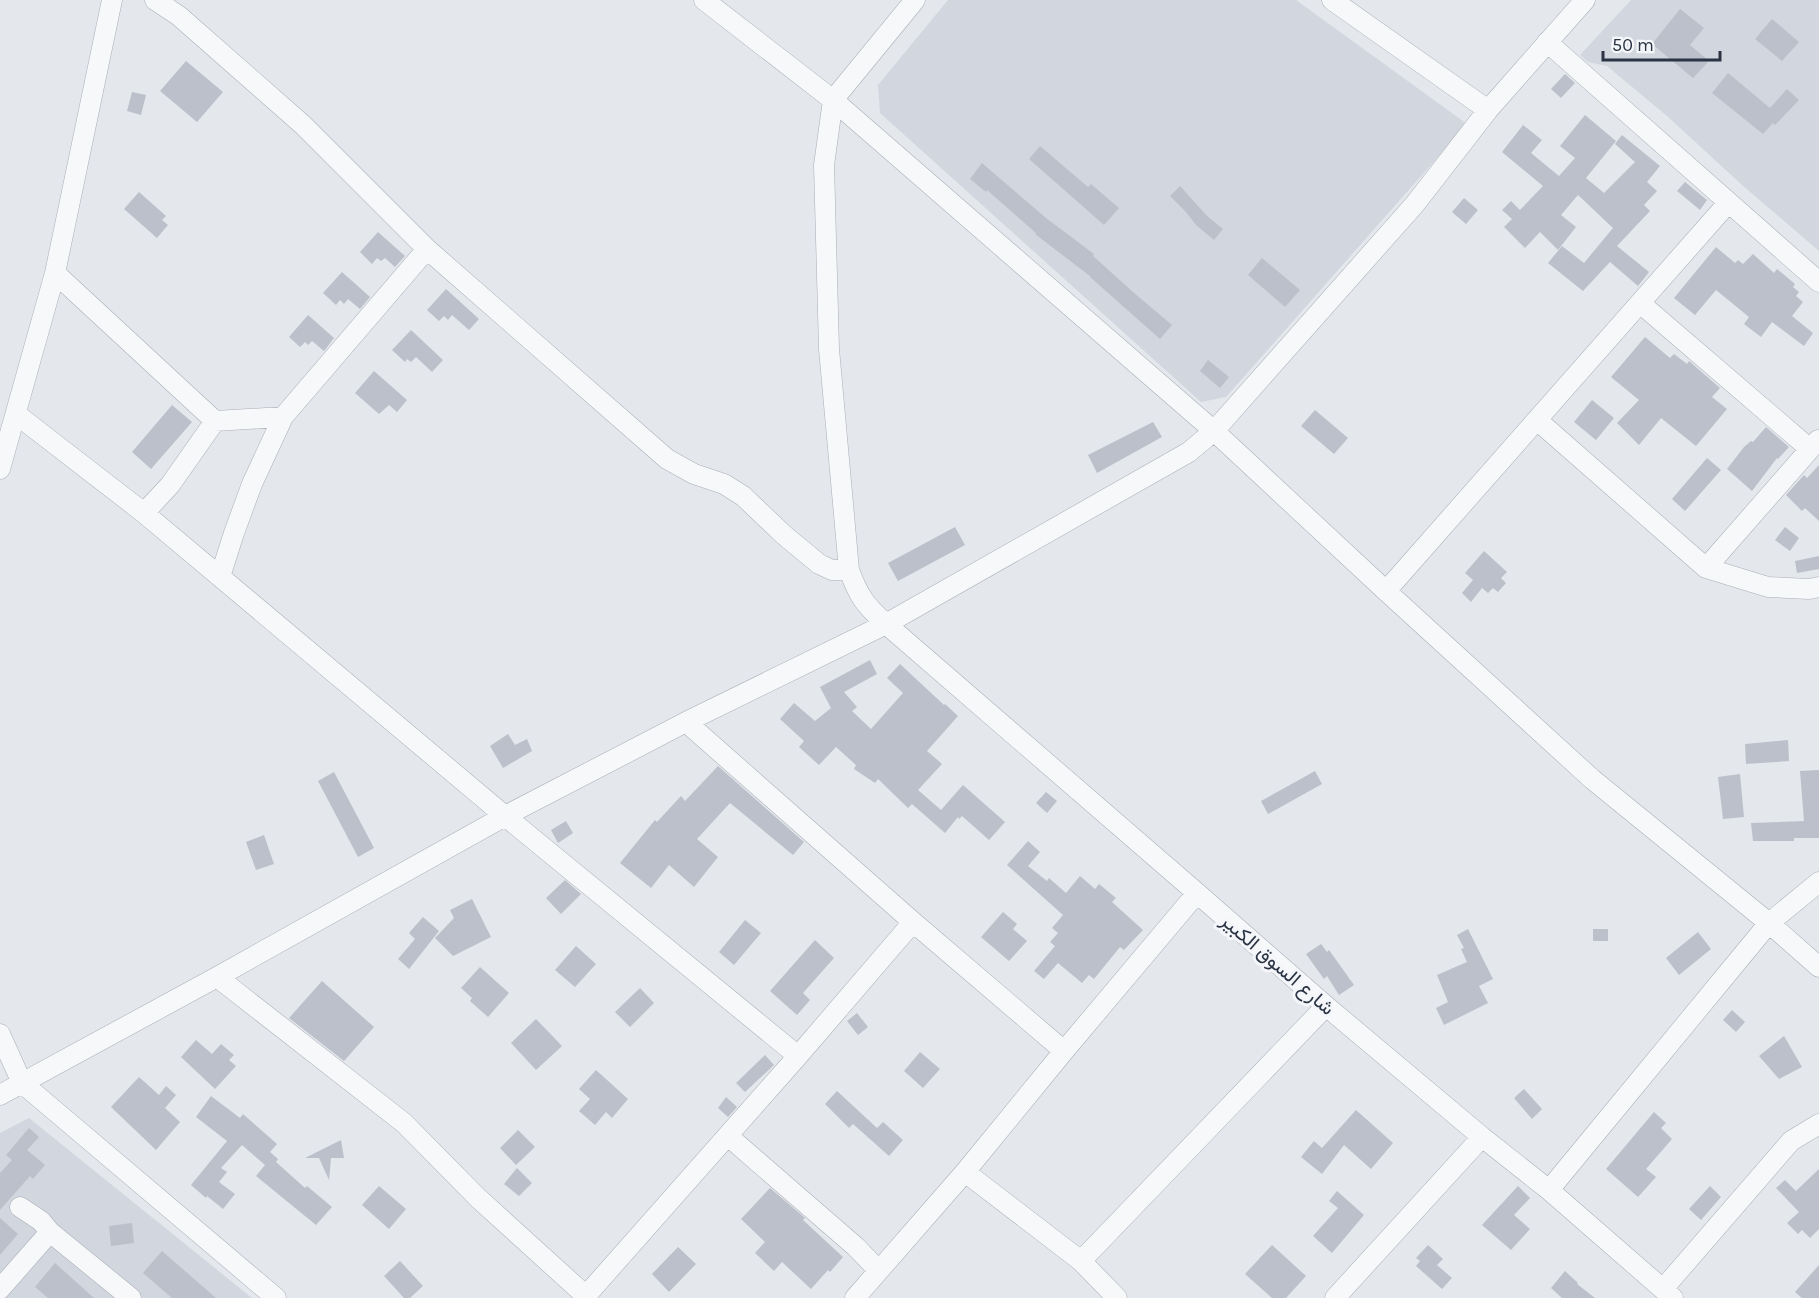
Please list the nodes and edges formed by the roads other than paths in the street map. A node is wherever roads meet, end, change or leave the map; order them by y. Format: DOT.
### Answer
graph roads {
  1 [pos="112,0"];
  2 [pos="155,0"];
  3 [pos="704,0"];
  4 [pos="915,0"];
  5 [pos="1332,0"];
  6 [pos="1585,0"];
  7 [pos="1547,42"];
  8 [pos="833,100"];
  9 [pos="1488,110"];
  10 [pos="1728,203"];
  11 [pos="428,249"];
  12 [pos="55,273"];
  13 [pos="1819,282"];
  14 [pos="1640,303"];
  15 [pos="16,414"];
  16 [pos="283,417"];
  17 [pos="1537,420"];
  18 [pos="215,421"];
  19 [pos="1214,431"];
  20 [pos="1815,444"];
  21 [pos="0,469"];
  22 [pos="144,513"];
  23 [pos="1706,568"];
  24 [pos="849,570"];
  25 [pos="220,577"];
  26 [pos="1819,587"];
  27 [pos="1386,591"];
  28 [pos="886,624"];
  29 [pos="687,722"];
  30 [pos="505,816"];
  31 [pos="1819,882"];
  32 [pos="1197,893"];
  33 [pos="913,922"];
  34 [pos="1769,923"];
  35 [pos="1819,967"];
  36 [pos="217,977"];
  37 [pos="1326,1006"];
  38 [pos="0,1034"];
  39 [pos="1064,1051"];
  40 [pos="798,1056"];
  41 [pos="22,1083"];
  42 [pos="0,1095"];
  43 [pos="1819,1124"];
  44 [pos="728,1136"];
  45 [pos="1482,1137"];
  46 [pos="965,1172"];
  47 [pos="1549,1190"];
  48 [pos="20,1207"];
  49 [pos="50,1232"];
  50 [pos="1081,1261"];
  51 [pos="878,1270"];
  52 [pos="0,1289"];
  53 [pos="1668,1293"];
  54 [pos="585,1297"];
  55 [pos="131,1298"];
  56 [pos="276,1298"];
  57 [pos="855,1298"];
  58 [pos="1118,1298"];
  59 [pos="1335,1298"];
  1 -- 12 [label="street"];
  2 -- 11 [label="street"];
  3 -- 8 [label="street"];
  4 -- 8 [label="street"];
  5 -- 9 [label="street"];
  6 -- 7 [label="street"];
  7 -- 9 [label="street"];
  7 -- 10 [label="street"];
  8 -- 19 [label="street"];
  8 -- 24 [label="street, شارع السوق الكبير"];
  9 -- 19 [label="street"];
  10 -- 13 [label="street"];
  10 -- 14 [label="street"];
  11 -- 16 [label="street"];
  11 -- 24 [label="street"];
  12 -- 15 [label="street"];
  12 -- 18 [label="street"];
  14 -- 17 [label="street"];
  14 -- 20 [label="street"];
  15 -- 21 [label="street"];
  15 -- 22 [label="street"];
  16 -- 18 [label="street"];
  16 -- 25 [label="street"];
  17 -- 23 [label="street"];
  17 -- 27 [label="street"];
  18 -- 22 [label="street"];
  19 -- 27 [label="street"];
  19 -- 28 [label="street"];
  20 -- 23 [label="street"];
  22 -- 25 [label="street"];
  23 -- 26 [label="street"];
  24 -- 28 [label="street, شارع السوق الكبير"];
  25 -- 30 [label="street"];
  27 -- 34 [label="street"];
  28 -- 29 [label="street"];
  28 -- 32 [label="street, شارع السوق الكبير"];
  29 -- 30 [label="street"];
  29 -- 33 [label="street"];
  30 -- 36 [label="street"];
  30 -- 40 [label="street"];
  31 -- 34 [label="street"];
  32 -- 37 [label="street, شارع السوق الكبير"];
  32 -- 39 [label="street"];
  33 -- 39 [label="street"];
  33 -- 40 [label="street"];
  34 -- 35 [label="street"];
  34 -- 47 [label="street"];
  36 -- 41 [label="street"];
  36 -- 54 [label="street"];
  37 -- 45 [label="street, شارع السوق الكبير"];
  37 -- 50 [label="street"];
  38 -- 41 [label="street"];
  39 -- 46 [label="street"];
  40 -- 44 [label="street"];
  41 -- 42 [label="street"];
  41 -- 56 [label="street"];
  43 -- 53 [label="street"];
  44 -- 51 [label="street"];
  44 -- 54 [label="street"];
  45 -- 47 [label="street, شارع السوق الكبير"];
  45 -- 59 [label="street"];
  46 -- 50 [label="street"];
  46 -- 51 [label="street"];
  47 -- 53 [label="street, شارع السوق الكبير"];
  48 -- 49 [label="street"];
  49 -- 52 [label="street"];
  49 -- 55 [label="street"];
  50 -- 58 [label="street"];
  51 -- 57 [label="street"];
}
